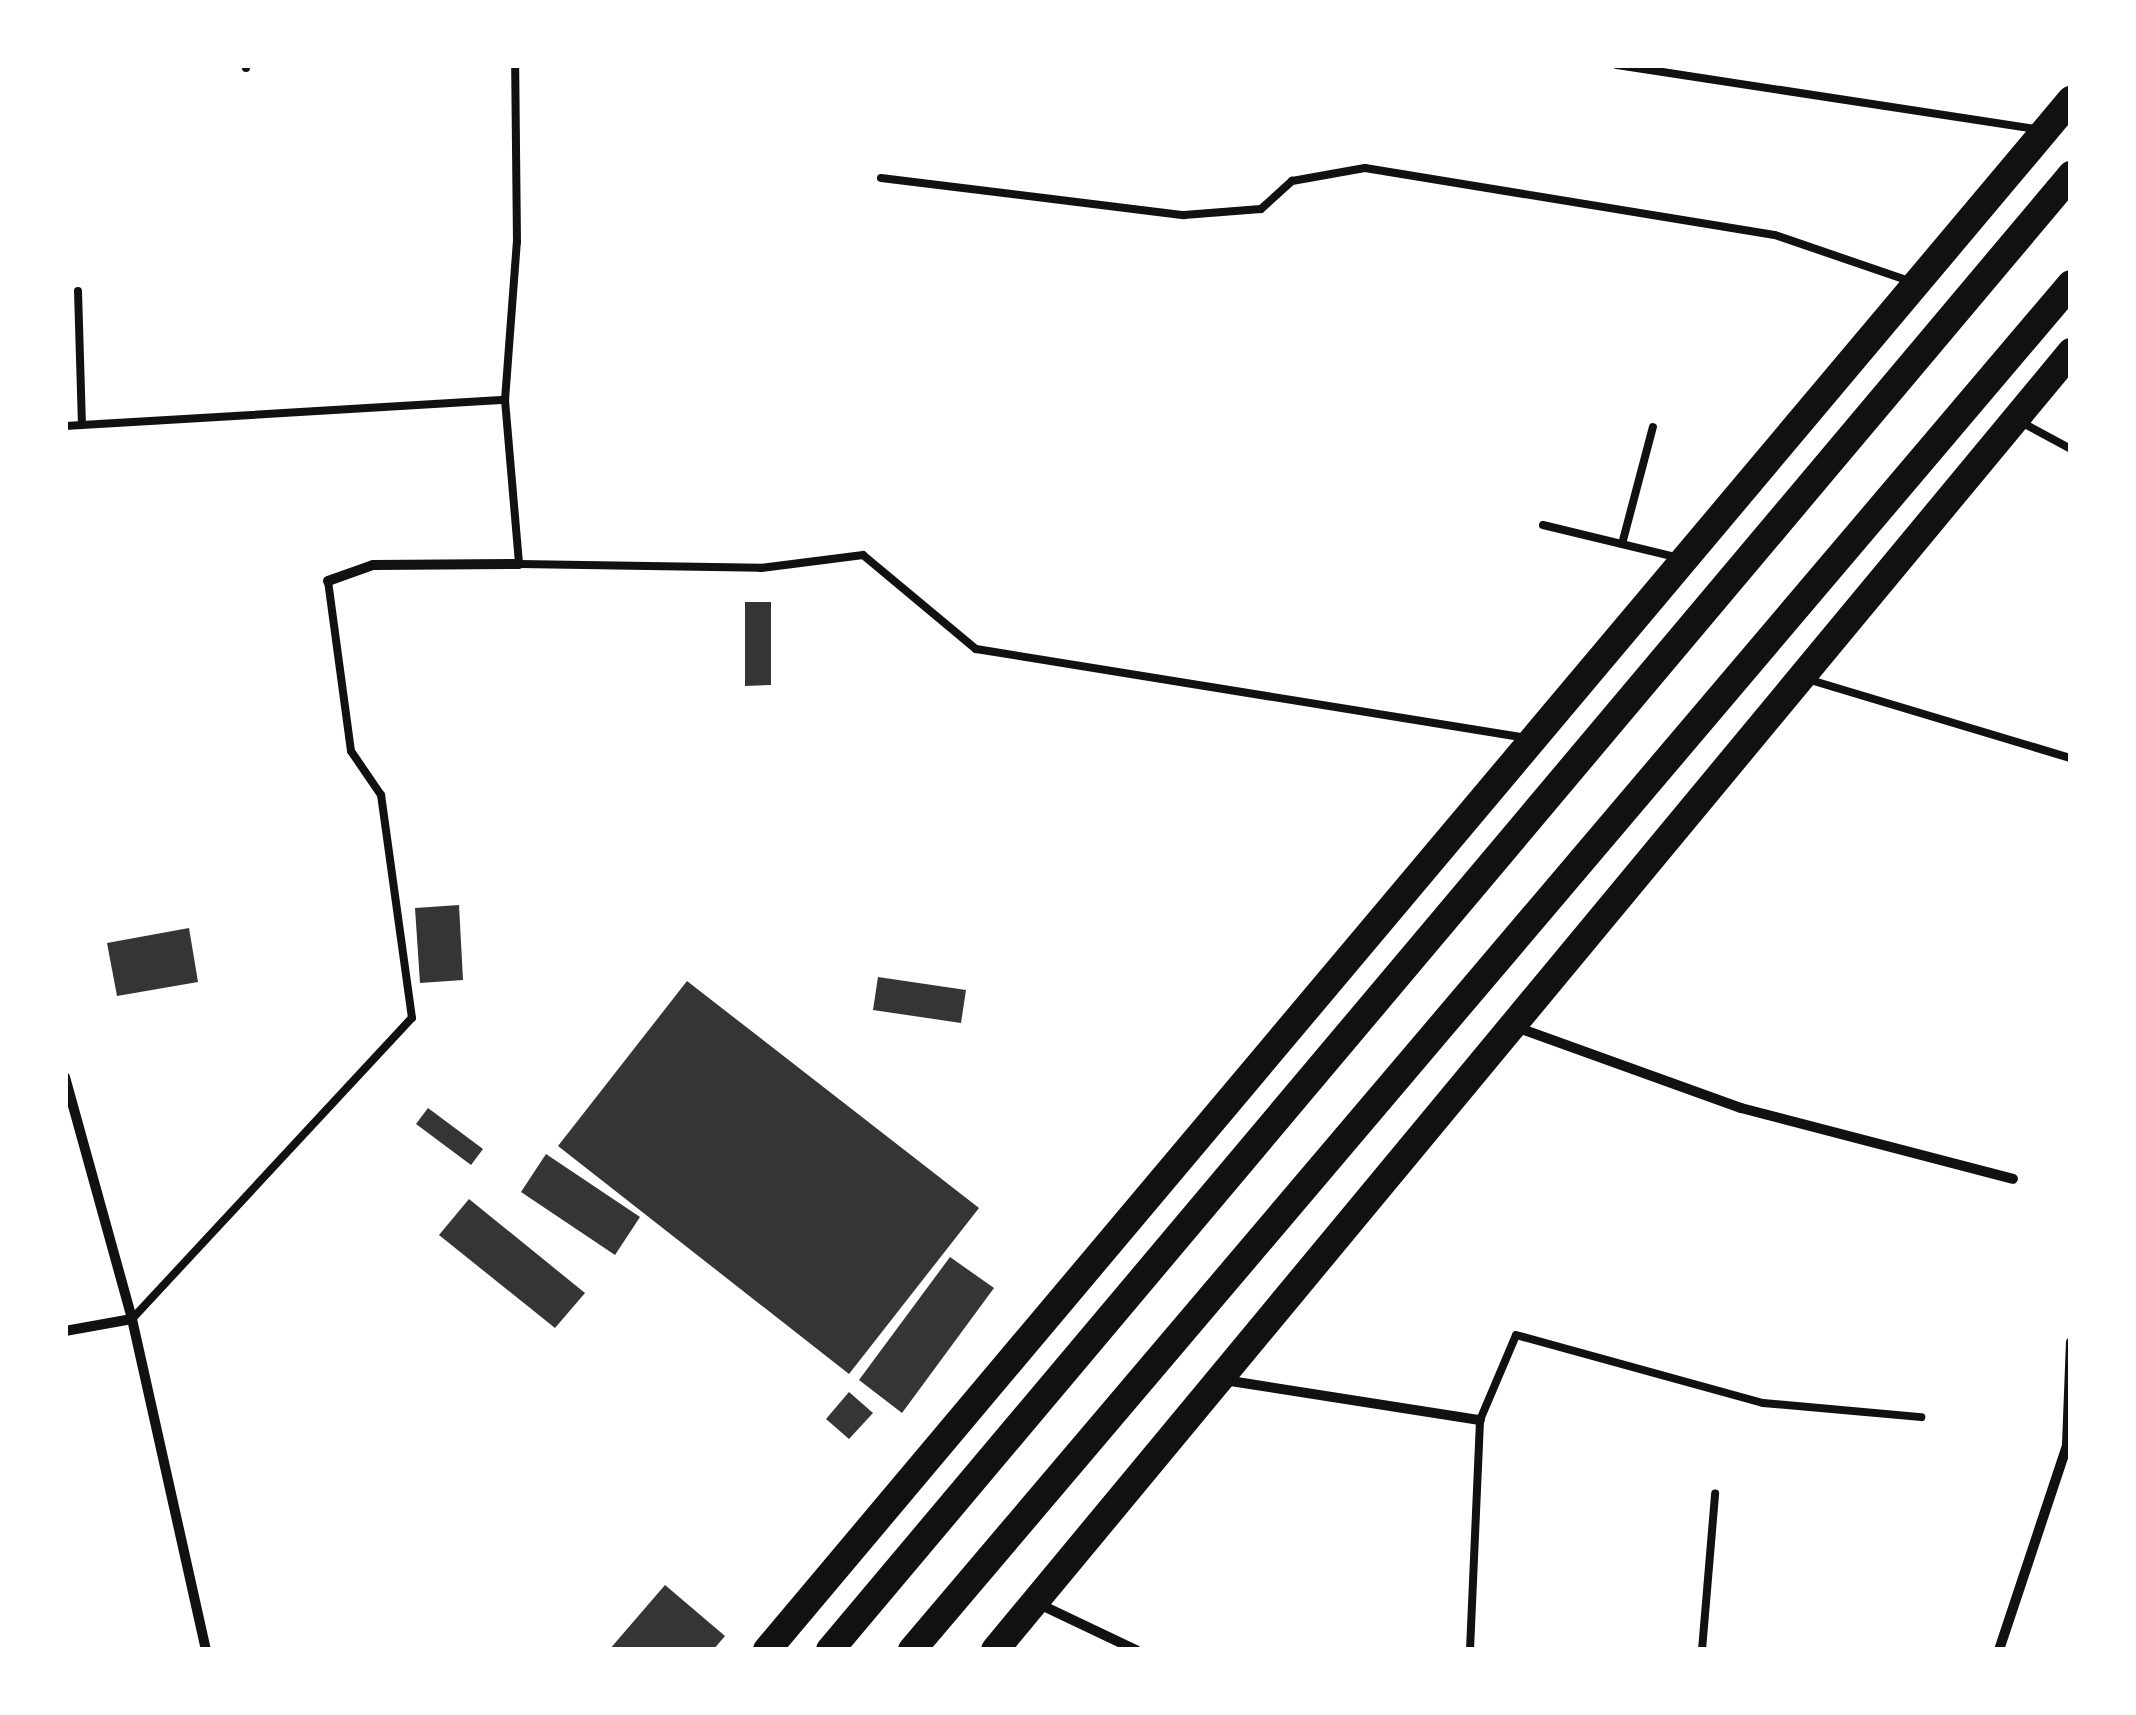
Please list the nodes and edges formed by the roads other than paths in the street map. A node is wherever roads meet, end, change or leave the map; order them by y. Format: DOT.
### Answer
graph roads {
  1 [pos="515,65"];
  2 [pos="1618,65"];
  3 [pos="2071,100"];
  4 [pos="2045,131"];
  5 [pos="2071,175"];
  6 [pos="881,178"];
  7 [pos="1916,283"];
  8 [pos="2071,284"];
  9 [pos="78,291"];
  10 [pos="2071,352"];
  11 [pos="505,400"];
  12 [pos="2015,419"];
  13 [pos="82,425"];
  14 [pos="65,426"];
  15 [pos="1653,427"];
  16 [pos="2071,448"];
  17 [pos="1543,525"];
  18 [pos="1622,544"];
  19 [pos="1683,559"];
  20 [pos="518,564"];
  21 [pos="328,582"];
  22 [pos="1798,676"];
  23 [pos="1532,738"];
  24 [pos="2071,758"];
  25 [pos="1510,1025"];
  26 [pos="65,1077"];
  27 [pos="2013,1180"];
  28 [pos="132,1320"];
  29 [pos="65,1331"];
  30 [pos="2071,1342"];
  31 [pos="1215,1378"];
  32 [pos="1921,1418"];
  33 [pos="1480,1420"];
  34 [pos="2069,1445"];
  35 [pos="1715,1494"];
  36 [pos="1036,1602"];
  37 [pos="206,1650"];
  38 [pos="768,1650"];
  39 [pos="830,1650"];
  40 [pos="912,1650"];
  41 [pos="995,1650"];
  42 [pos="1136,1650"];
  43 [pos="1470,1650"];
  44 [pos="1702,1650"];
  45 [pos="1999,1650"];
  1 -- 11 [label="lane"];
  2 -- 4 [label="lane"];
  3 -- 4 [label="highway"];
  4 -- 7 [label="highway"];
  5 -- 39 [label="highway"];
  6 -- 7 [label="lane"];
  7 -- 19 [label="highway"];
  8 -- 40 [label="highway"];
  9 -- 13 [label="lane"];
  10 -- 12 [label="highway"];
  11 -- 13 [label="lane"];
  11 -- 20 [label="lane"];
  12 -- 16 [label="lane"];
  12 -- 22 [label="highway"];
  13 -- 14 [label="lane"];
  15 -- 18 [label="lane"];
  17 -- 18 [label="lane"];
  18 -- 19 [label="lane"];
  19 -- 23 [label="highway"];
  20 -- 21 [label="street"];
  20 -- 23 [label="lane"];
  21 -- 28 [label="lane"];
  22 -- 24 [label="lane"];
  22 -- 25 [label="highway"];
  23 -- 38 [label="highway"];
  25 -- 27 [label="street"];
  25 -- 31 [label="highway"];
  26 -- 28 [label="street"];
  28 -- 29 [label="street"];
  28 -- 37 [label="street"];
  30 -- 34 [label="street"];
  31 -- 33 [label="street"];
  31 -- 36 [label="highway"];
  32 -- 33 [label="lane"];
  33 -- 43 [label="lane"];
  34 -- 45 [label="street"];
  35 -- 44 [label="lane"];
  36 -- 41 [label="highway"];
  36 -- 42 [label="street"];
}
